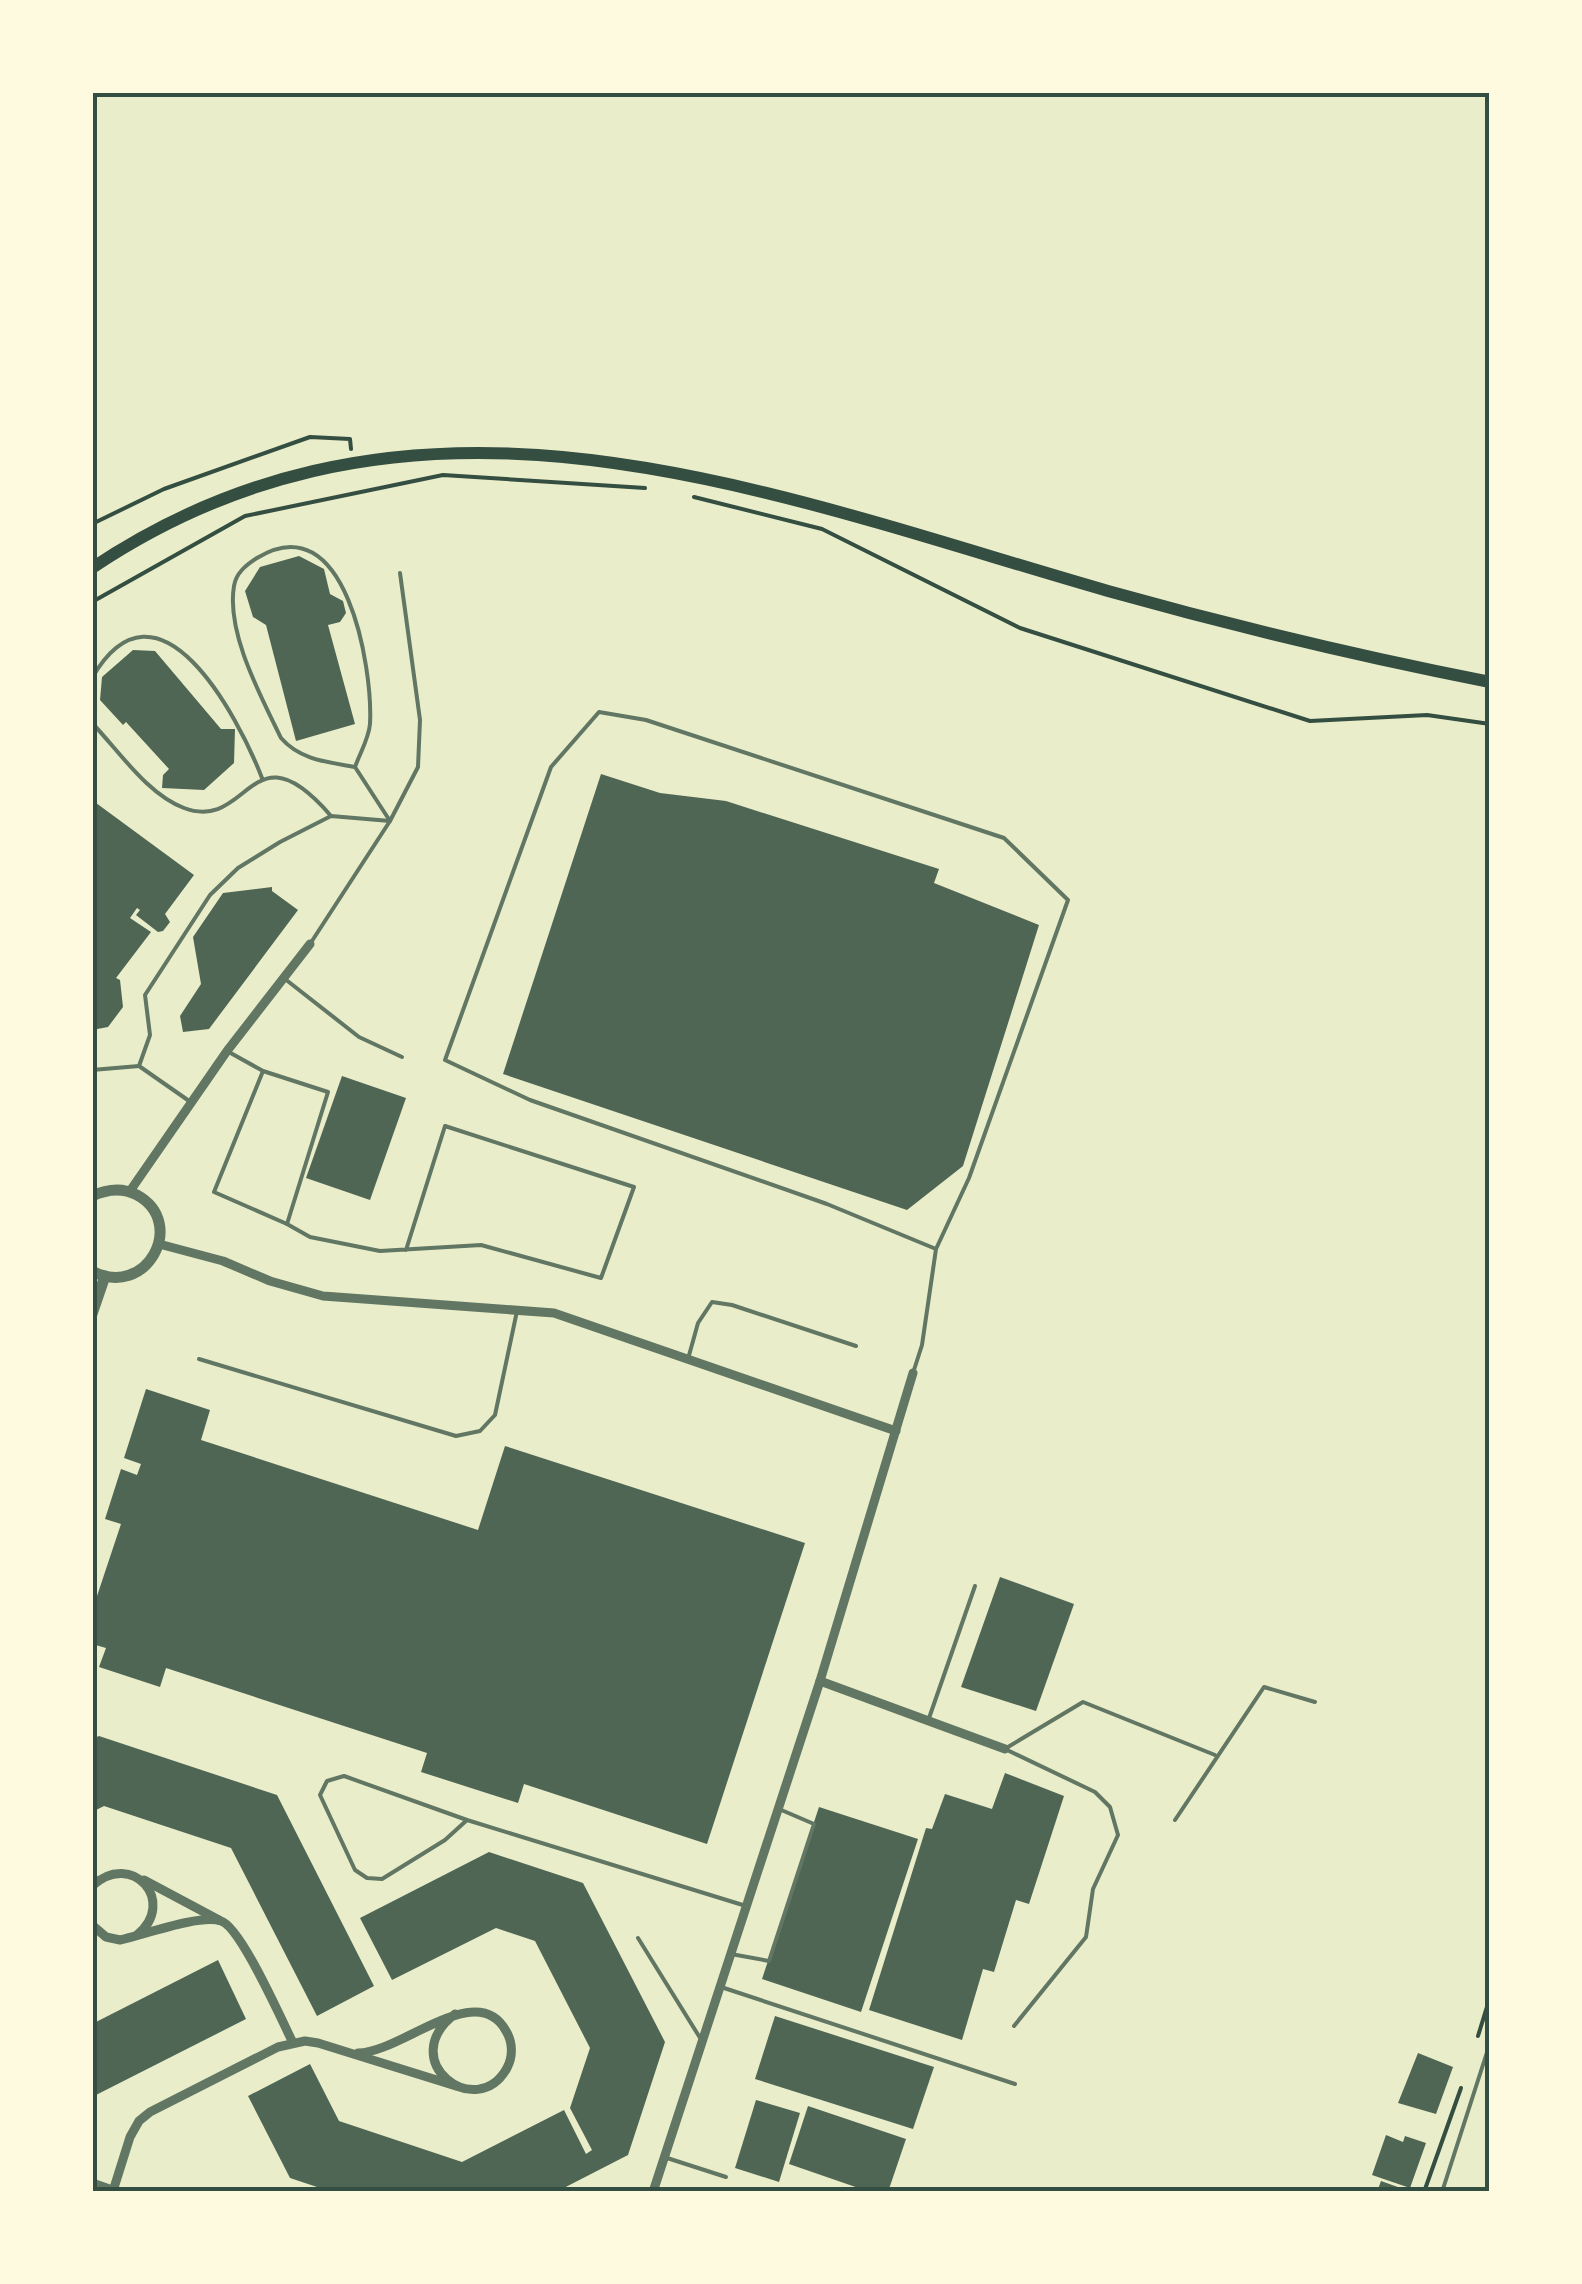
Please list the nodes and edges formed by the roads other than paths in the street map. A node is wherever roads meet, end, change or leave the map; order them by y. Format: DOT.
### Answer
graph roads {
  1 [pos="92,568"];
  2 [pos="400,573"];
  3 [pos="92,678"];
  4 [pos="1490,682"];
  5 [pos="92,723"];
  6 [pos="356,767"];
  7 [pos="262,778"];
  8 [pos="330,816"];
  9 [pos="390,821"];
  10 [pos="310,944"];
  11 [pos="285,980"];
  12 [pos="228,1051"];
  13 [pos="402,1057"];
  14 [pos="139,1066"];
  15 [pos="92,1070"];
  16 [pos="263,1071"];
  17 [pos="192,1103"];
  18 [pos="130,1192"];
  19 [pos="92,1196"];
  20 [pos="287,1224"];
  21 [pos="159,1244"];
  22 [pos="936,1249"];
  23 [pos="406,1250"];
  24 [pos="99,1273"];
  25 [pos="517,1311"];
  26 [pos="92,1314"];
  27 [pos="856,1346"];
  28 [pos="199,1360"];
  29 [pos="688,1360"];
  30 [pos="914,1373"];
  31 [pos="896,1430"];
  32 [pos="975,1586"];
  33 [pos="820,1681"];
  34 [pos="1315,1702"];
  35 [pos="928,1721"];
  36 [pos="1005,1750"];
  37 [pos="1216,1755"];
  38 [pos="778,1808"];
  39 [pos="466,1820"];
  40 [pos="1175,1820"];
  41 [pos="138,1877"];
  42 [pos="92,1886"];
  43 [pos="746,1906"];
  44 [pos="220,1920"];
  45 [pos="92,1925"];
  46 [pos="134,1936"];
  47 [pos="638,1938"];
  48 [pos="730,1954"];
  49 [pos="720,1986"];
  50 [pos="455,2014"];
  51 [pos="1014,2026"];
  52 [pos="702,2041"];
  53 [pos="293,2043"];
  54 [pos="1490,2043"];
  55 [pos="346,2052"];
  56 [pos="1490,2062"];
  57 [pos="1480,2080"];
  58 [pos="1016,2084"];
  59 [pos="456,2086"];
  60 [pos="664,2157"];
  61 [pos="726,2177"];
  62 [pos="92,2184"];
  63 [pos="114,2191"];
  64 [pos="652,2192"];
  65 [pos="1442,2192"];
  1 -- 4 [label="main road"];
  2 -- 9 [label="lane"];
  3 -- 7 [label="lane"];
  5 -- 7 [label="lane"];
  6 -- 6 [label="lane"];
  6 -- 9 [label="lane"];
  7 -- 8 [label="lane"];
  8 -- 9 [label="lane"];
  8 -- 14 [label="lane"];
  9 -- 10 [label="lane"];
  10 -- 11 [label="street"];
  11 -- 12 [label="street"];
  11 -- 13 [label="lane"];
  12 -- 16 [label="lane"];
  12 -- 17 [label="street"];
  14 -- 15 [label="lane"];
  14 -- 17 [label="lane"];
  16 -- 20 [label="lane"];
  16 -- 20 [label="lane"];
  17 -- 18 [label="street"];
  18 -- 19 [label="street"];
  18 -- 21 [label="street"];
  20 -- 23 [label="lane"];
  21 -- 24 [label="street"];
  21 -- 25 [label="street"];
  22 -- 22 [label="lane"];
  22 -- 30 [label="lane"];
  23 -- 23 [label="lane"];
  24 -- 26 [label="street"];
  25 -- 28 [label="lane"];
  25 -- 29 [label="street"];
  27 -- 29 [label="lane"];
  29 -- 31 [label="street"];
  30 -- 31 [label="street"];
  31 -- 33 [label="street"];
  32 -- 35 [label="lane"];
  33 -- 35 [label="street"];
  33 -- 38 [label="street"];
  34 -- 37 [label="lane"];
  35 -- 36 [label="street"];
  36 -- 37 [label="lane"];
  36 -- 51 [label="lane"];
  37 -- 40 [label="lane"];
  38 -- 43 [label="street"];
  38 -- 48 [label="lane"];
  39 -- 39 [label="lane"];
  39 -- 43 [label="lane"];
  41 -- 42 [label="street"];
  41 -- 44 [label="street"];
  41 -- 46 [label="street"];
  43 -- 48 [label="street"];
  44 -- 46 [label="street"];
  44 -- 53 [label="street"];
  45 -- 46 [label="street"];
  47 -- 52 [label="lane"];
  48 -- 49 [label="street"];
  49 -- 52 [label="street"];
  49 -- 58 [label="lane"];
  50 -- 55 [label="street"];
  50 -- 59 [label="street"];
  50 -- 59 [label="street"];
  52 -- 60 [label="street"];
  53 -- 55 [label="street"];
  53 -- 63 [label="street"];
  54 -- 57 [label="lane"];
  55 -- 59 [label="street"];
  56 -- 57 [label="lane"];
  57 -- 65 [label="lane"];
  60 -- 61 [label="lane"];
  60 -- 64 [label="street"];
  62 -- 63 [label="street"];
}
